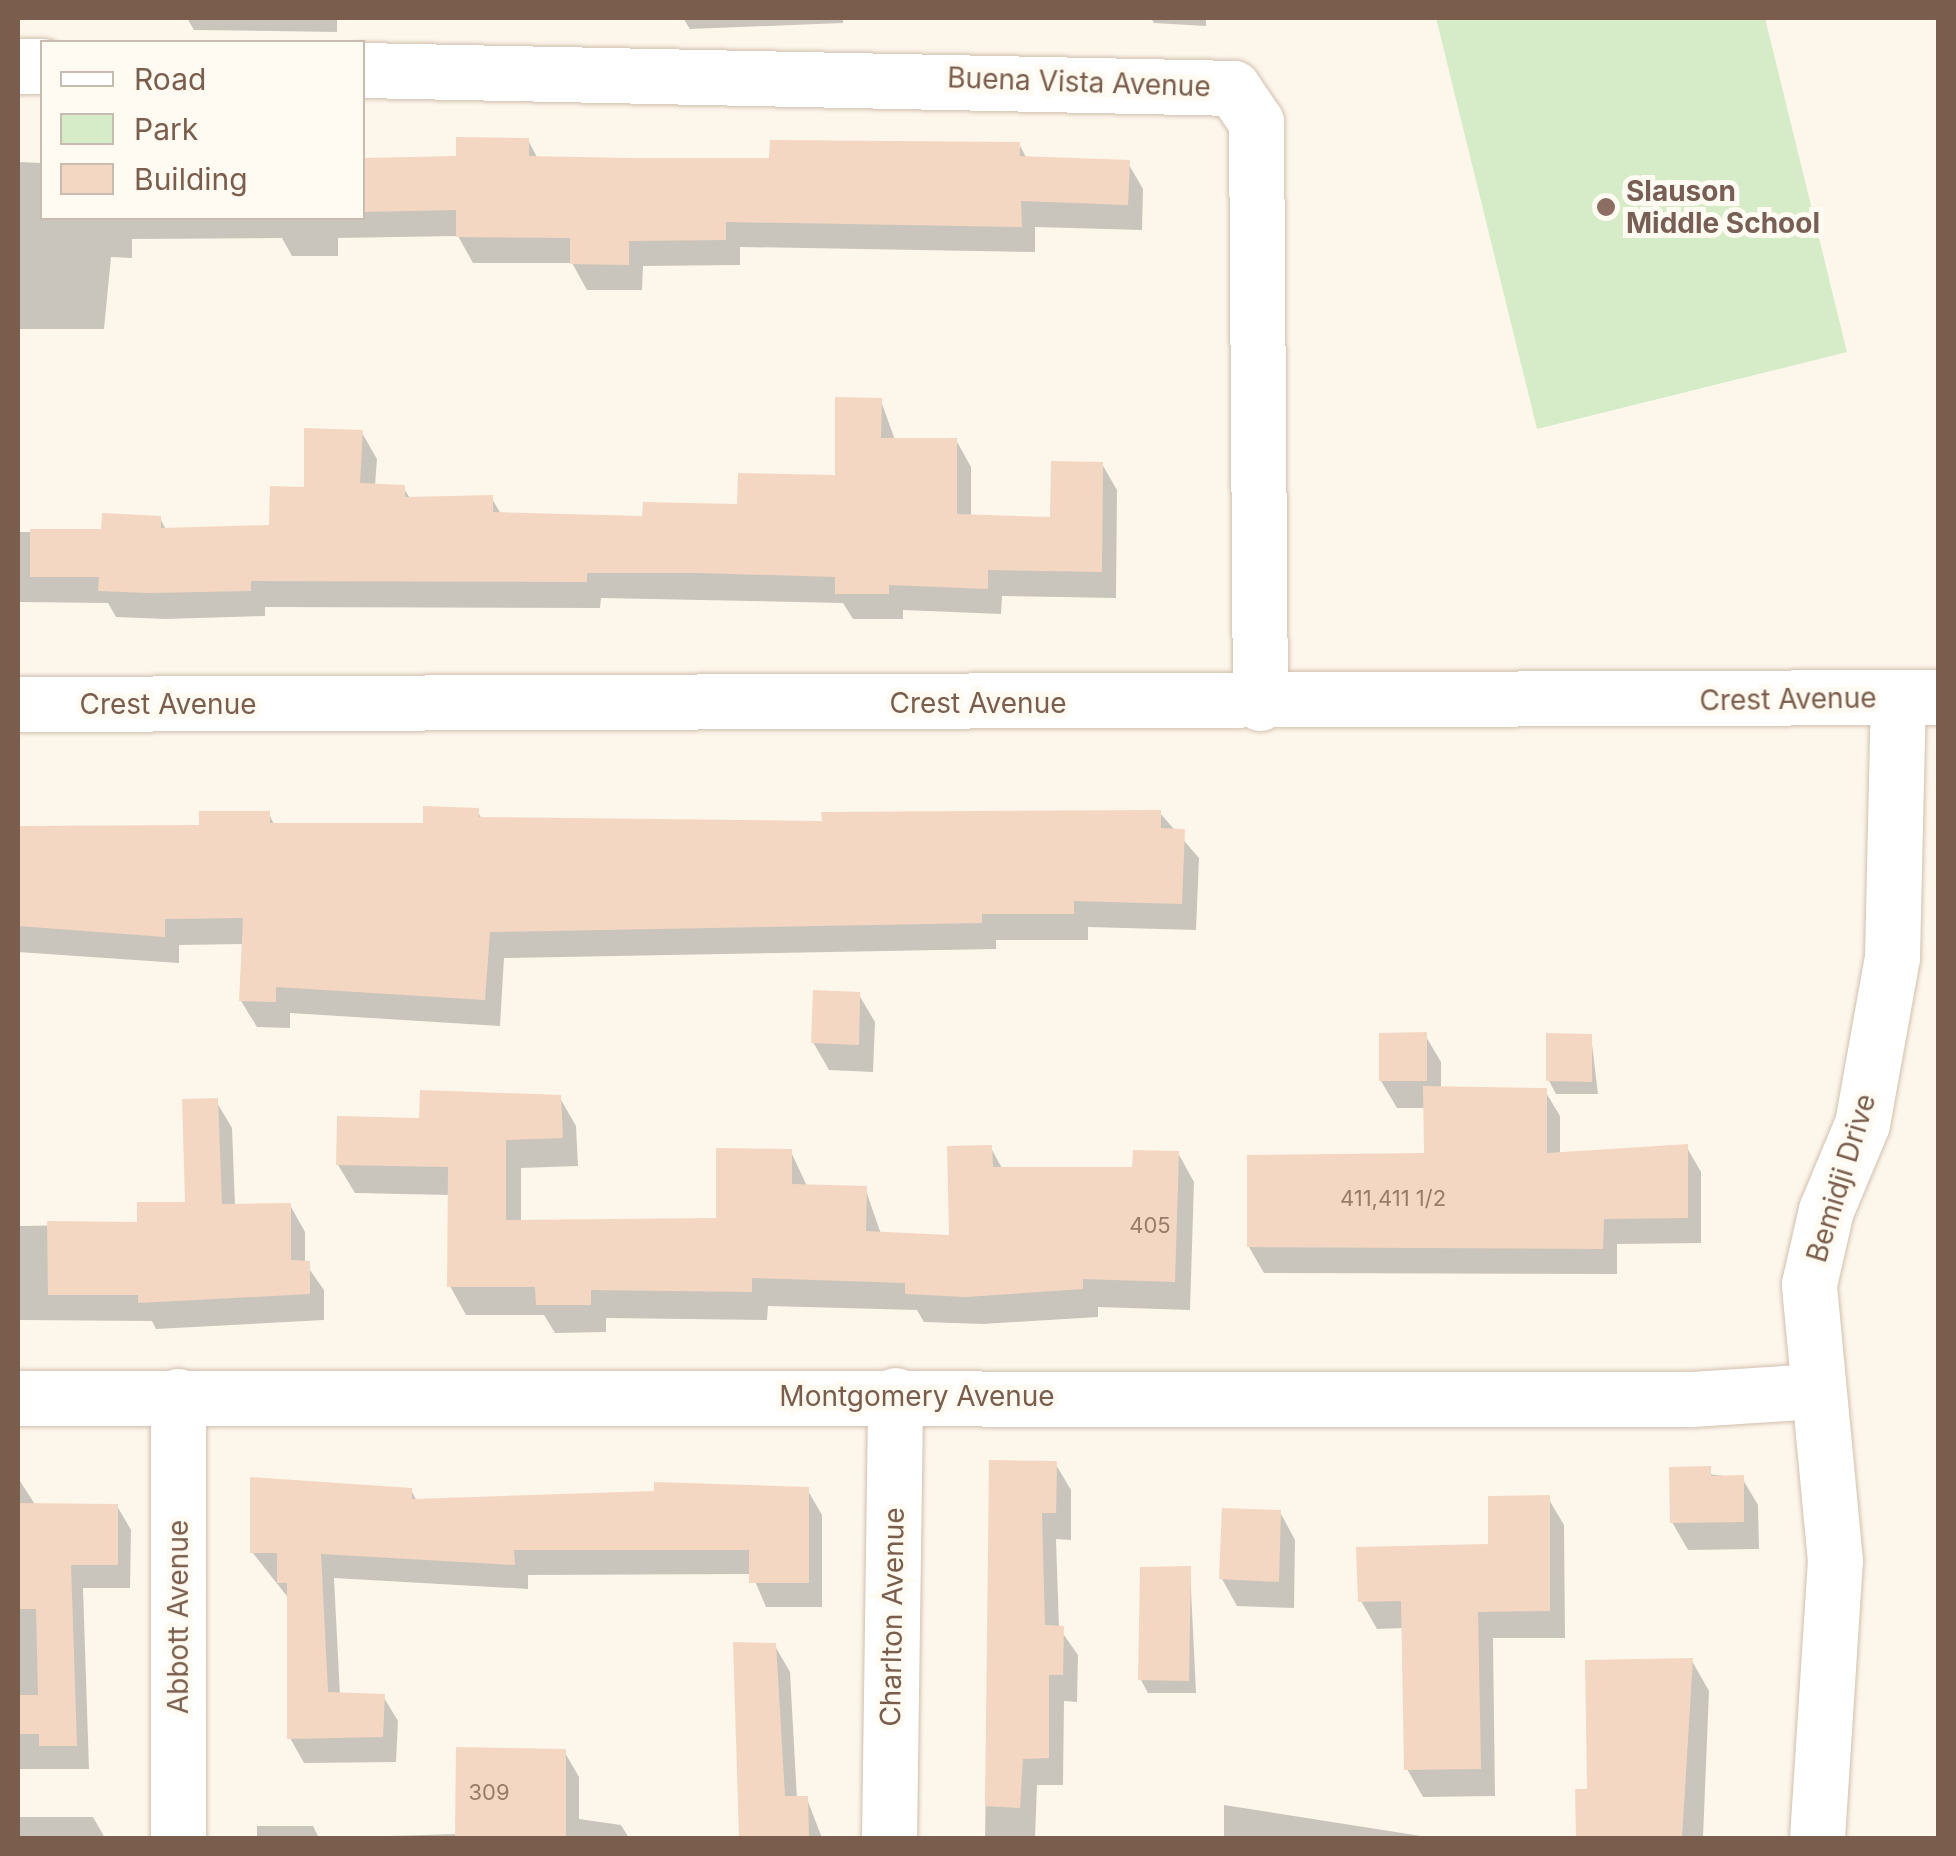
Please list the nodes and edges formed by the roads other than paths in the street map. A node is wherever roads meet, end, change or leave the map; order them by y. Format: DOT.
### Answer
graph roads {
  1 [pos="365,70"];
  2 [pos="1918,697"];
  3 [pos="1260,703"];
  4 [pos="18,704"];
  5 [pos="1816,1391"];
  6 [pos="896,1395"];
  7 [pos="178,1396"];
  8 [pos="18,1398"];
  9 [pos="178,1838"];
  10 [pos="890,1838"];
  11 [pos="1817,1838"];
  1 -- 3 [label="street, Buena Vista Avenue"];
  2 -- 3 [label="street, Crest Avenue"];
  2 -- 5 [label="street, Bemidji Drive"];
  3 -- 4 [label="street, Crest Avenue"];
  5 -- 6 [label="street, Montgomery Avenue"];
  5 -- 11 [label="street, Bemidji Drive"];
  6 -- 7 [label="street, Montgomery Avenue"];
  6 -- 10 [label="street, Charlton Avenue"];
  7 -- 8 [label="street, Montgomery Avenue"];
  7 -- 9 [label="street, Abbott Avenue"];
}
